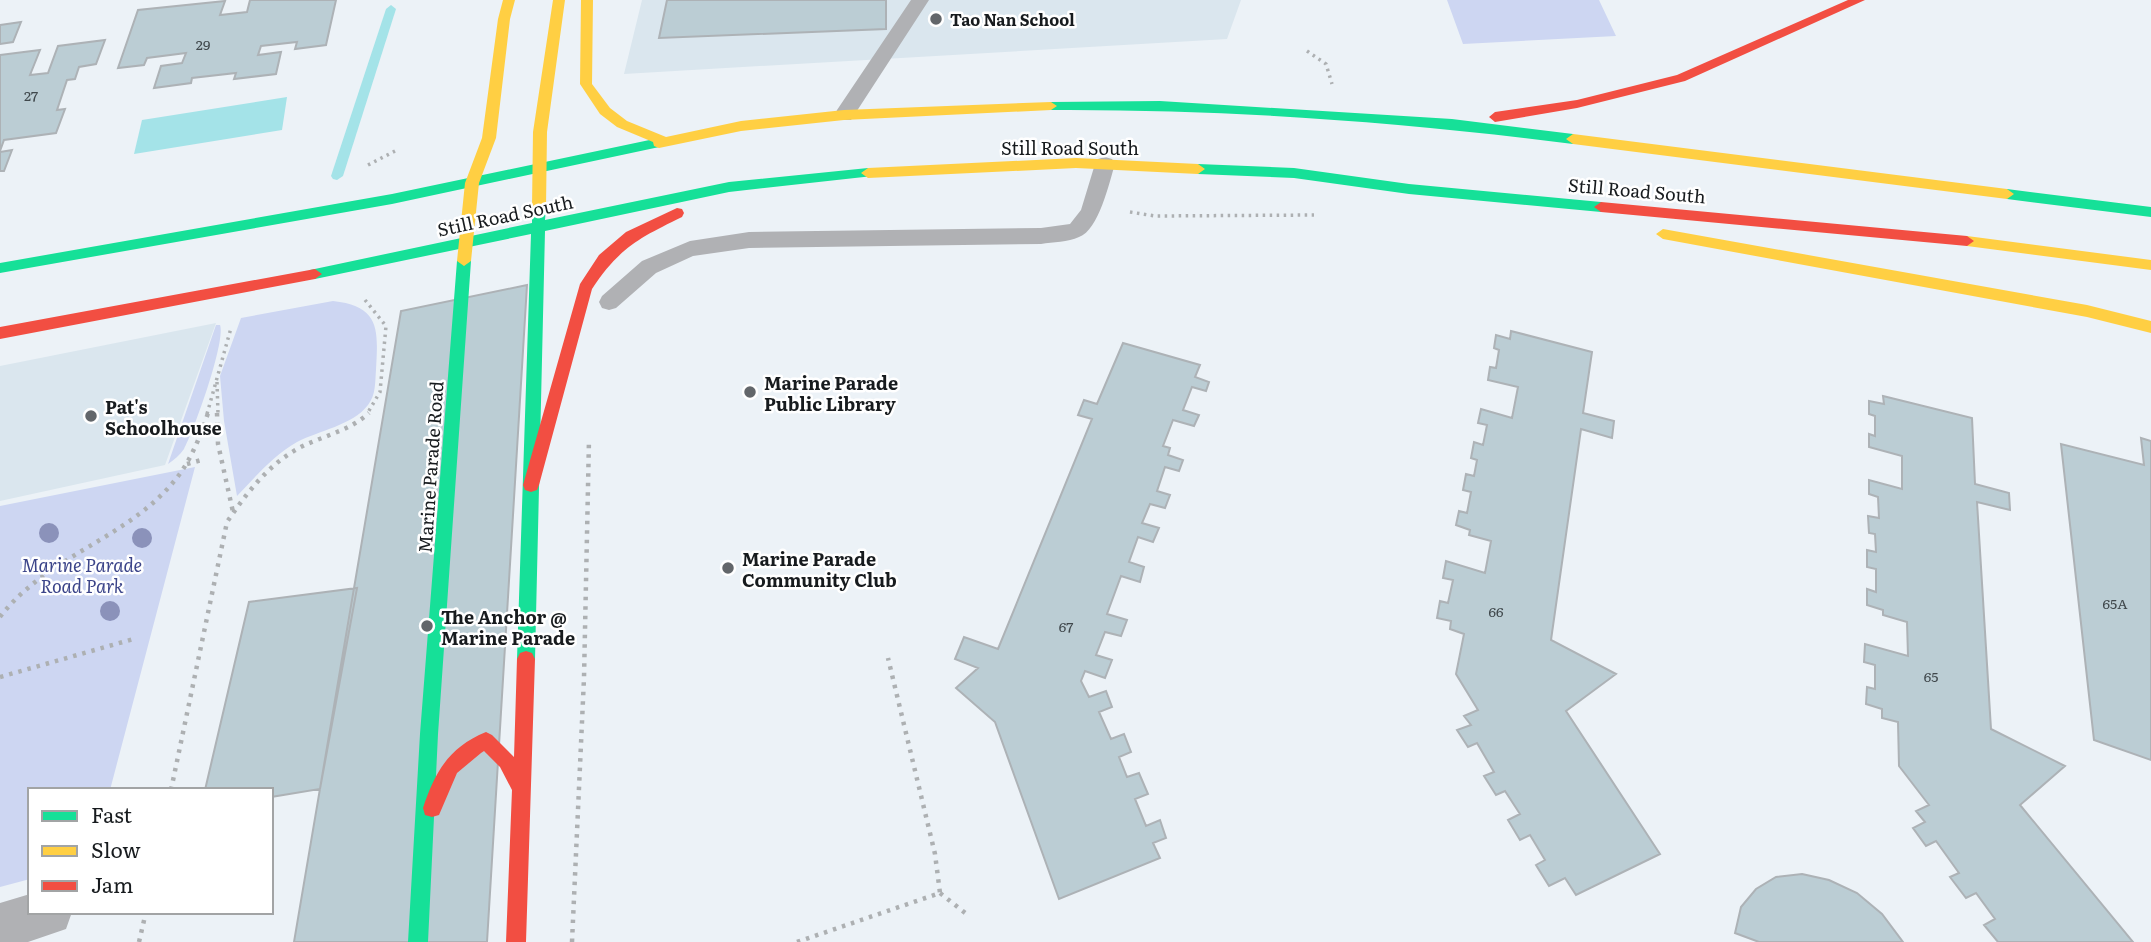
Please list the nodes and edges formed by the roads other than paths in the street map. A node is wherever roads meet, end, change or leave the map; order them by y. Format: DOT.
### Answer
graph roads {
  1 [pos="509,0"];
  2 [pos="559,0"];
  3 [pos="587,0"];
  4 [pos="920,0"];
  5 [pos="1858,0"];
  6 [pos="844,115"];
  7 [pos="1452,124"];
  8 [pos="666,142"];
  9 [pos="1105,164"];
  10 [pos="540,167"];
  11 [pos="472,183"];
  12 [pos="729,187"];
  13 [pos="1409,189"];
  14 [pos="2151,212"];
  15 [pos="1599,223"];
  16 [pos="538,227"];
  17 [pos="1653,233"];
  18 [pos="466,243"];
  19 [pos="2151,265"];
  20 [pos="0,268"];
  21 [pos="609,302"];
  22 [pos="2151,327"];
  23 [pos="0,333"];
  24 [pos="531,485"];
  25 [pos="521,788"];
  26 [pos="424,830"];
  27 [pos="42,914"];
  28 [pos="0,927"];
  29 [pos="418,942"];
  30 [pos="516,942"];
  1 -- 11 [label="main road, Marine Parade Road"];
  2 -- 10 [label="main road"];
  3 -- 8 [label="main road"];
  4 -- 6 [label="lane"];
  5 -- 7 [label="main road"];
  6 -- 7 [label="main road"];
  6 -- 8 [label="main road"];
  7 -- 14 [label="main road"];
  8 -- 10 [label="main road"];
  9 -- 12 [label="main road, Still Road South"];
  9 -- 13 [label="main road, Still Road South"];
  9 -- 21 [label="lane"];
  10 -- 11 [label="main road"];
  10 -- 16 [label="main road"];
  11 -- 18 [label="main road, Marine Parade Road"];
  11 -- 20 [label="main road"];
  12 -- 16 [label="main road, Still Road South"];
  12 -- 24 [label="main road"];
  13 -- 15 [label="main road"];
  13 -- 19 [label="main road, Still Road South"];
  16 -- 18 [label="main road, Still Road South"];
  16 -- 24 [label="main road"];
  17 -- 22 [label="main road"];
  18 -- 23 [label="main road, Still Road South"];
  18 -- 26 [label="main road, Marine Parade Road"];
  24 -- 25 [label="main road"];
  25 -- 26 [label="main road"];
  25 -- 30 [label="main road"];
  26 -- 29 [label="main road, Marine Parade Road"];
  27 -- 28 [label="street"];
}
